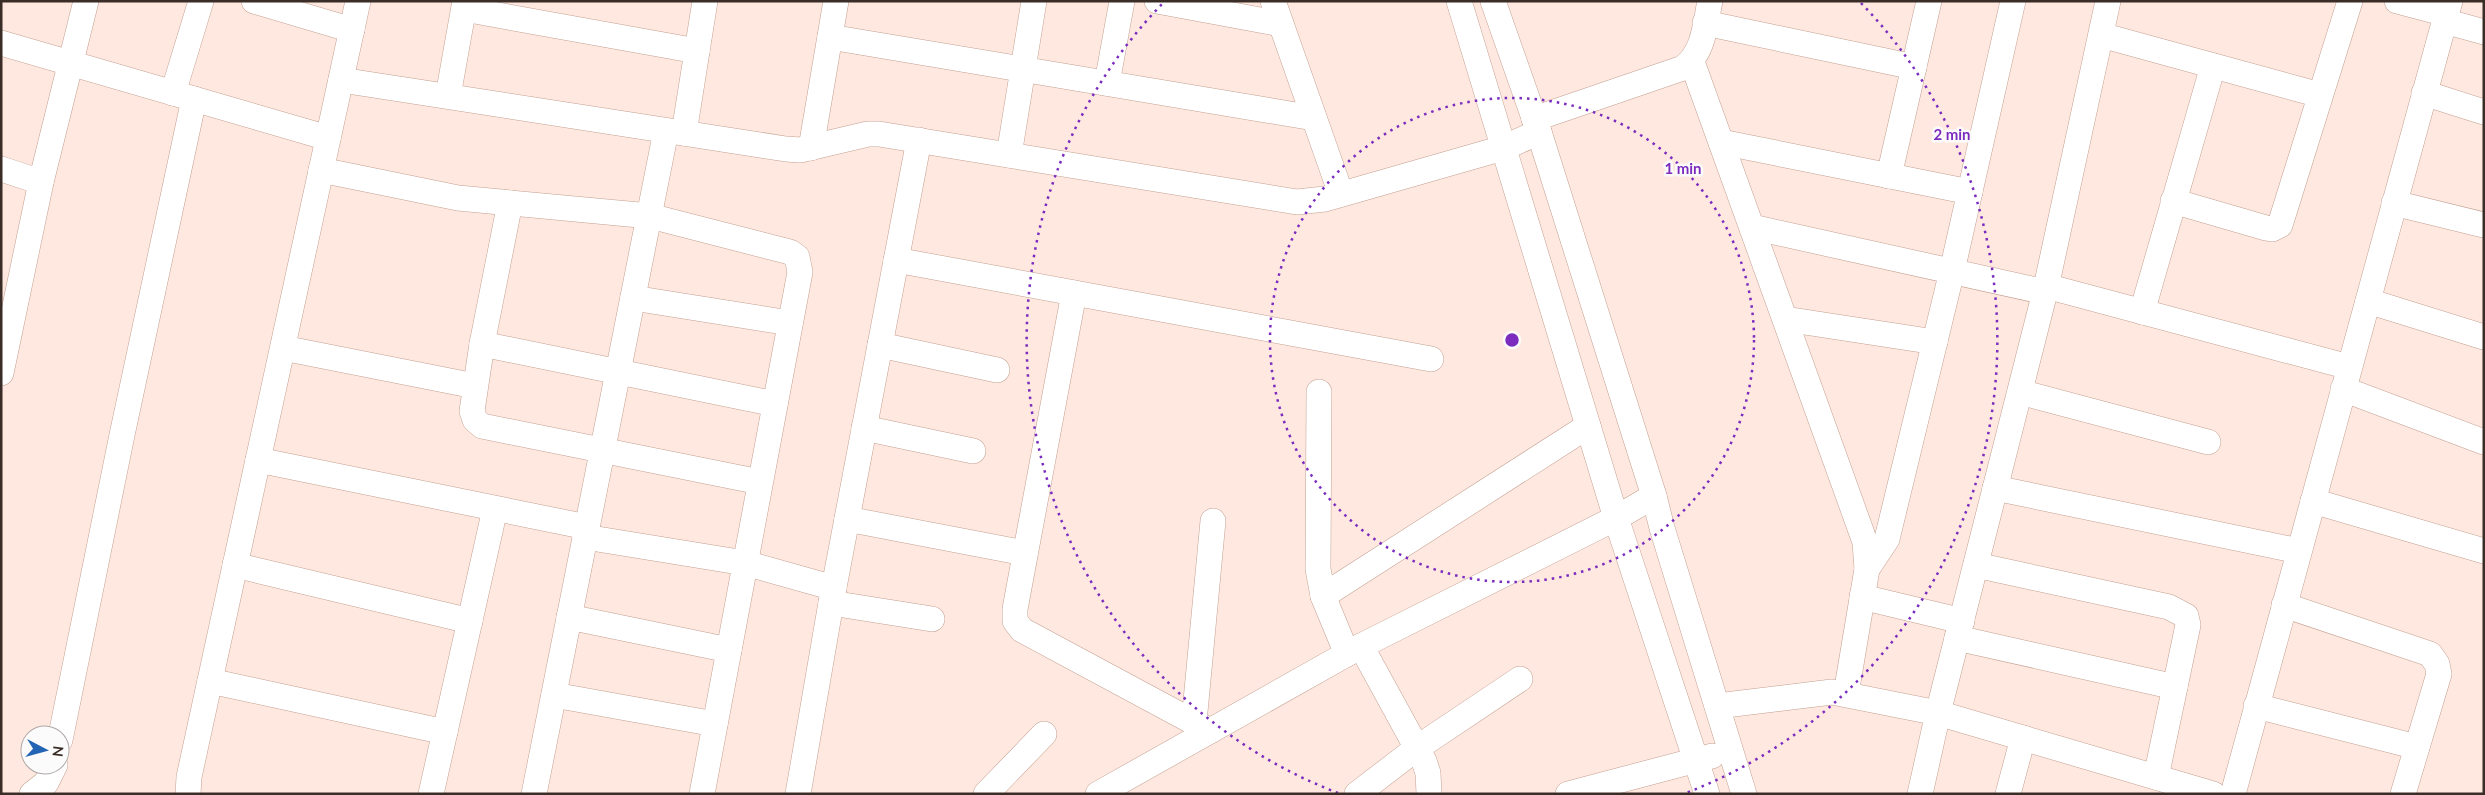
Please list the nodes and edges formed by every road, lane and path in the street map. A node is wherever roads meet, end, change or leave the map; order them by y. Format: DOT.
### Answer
graph roads {
  1 [pos="86,1"];
  2 [pos="201,1"];
  3 [pos="254,1"];
  4 [pos="358,1"];
  5 [pos="705,1"];
  6 [pos="836,1"];
  7 [pos="1034,1"];
  8 [pos="1122,1"];
  9 [pos="1157,1"];
  10 [pos="1273,1"];
  11 [pos="1459,1"];
  12 [pos="1494,1"];
  13 [pos="1929,1"];
  14 [pos="2013,1"];
  15 [pos="2108,1"];
  16 [pos="2350,1"];
  17 [pos="2397,1"];
  18 [pos="464,5"];
  19 [pos="1707,12"];
  20 [pos="2447,12"];
  21 [pos="1281,24"];
  22 [pos="352,30"];
  23 [pos="2484,32"];
  24 [pos="2101,36"];
  25 [pos="830,37"];
  26 [pos="1,43"];
  27 [pos="697,50"];
  28 [pos="1692,62"];
  29 [pos="70,63"];
  30 [pos="2212,66"];
  31 [pos="1914,68"];
  32 [pos="1024,69"];
  33 [pos="341,80"];
  34 [pos="1106,83"];
  35 [pos="2424,93"];
  36 [pos="2320,95"];
  37 [pos="184,96"];
  38 [pos="448,96"];
  39 [pos="2484,112"];
  40 [pos="1314,118"];
  41 [pos="1537,126"];
  42 [pos="675,132"];
  43 [pos="328,138"];
  44 [pos="919,140"];
  45 [pos="1721,142"];
  46 [pos="811,148"];
  47 [pos="1504,148"];
  48 [pos="1009,155"];
  49 [pos="1,168"];
  50 [pos="321,170"];
  51 [pos="1889,176"];
  52 [pos="41,182"];
  53 [pos="1970,192"];
  54 [pos="1341,194"];
  55 [pos="2173,201"];
  56 [pos="510,203"];
  57 [pos="2394,203"];
  58 [pos="650,216"];
  59 [pos="2484,225"];
  60 [pos="1752,227"];
  61 [pos="896,260"];
  62 [pos="1952,271"];
  63 [pos="2046,289"];
  64 [pos="1074,293"];
  65 [pos="633,298"];
  66 [pos="2368,301"];
  67 [pos="2142,312"];
  68 [pos="1785,319"];
  69 [pos="790,323"];
  70 [pos="2484,336"];
  71 [pos="1935,342"];
  72 [pos="482,344"];
  73 [pos="880,346"];
  74 [pos="283,348"];
  75 [pos="1431,359"];
  76 [pos="998,370"];
  77 [pos="619,371"];
  78 [pos="1,373"];
  79 [pos="2346,378"];
  80 [pos="476,386"];
  81 [pos="1319,392"];
  82 [pos="2020,392"];
  83 [pos="775,404"];
  84 [pos="1588,426"];
  85 [pos="864,428"];
  86 [pos="2482,434"];
  87 [pos="2208,442"];
  88 [pos="603,449"];
  89 [pos="973,451"];
  90 [pos="258,460"];
  91 [pos="760,482"];
  92 [pos="1996,488"];
  93 [pos="1654,496"];
  94 [pos="2313,502"];
  95 [pos="495,508"];
  96 [pos="847,518"];
  97 [pos="1616,518"];
  98 [pos="1213,521"];
  99 [pos="586,532"];
  100 [pos="2484,550"];
  101 [pos="2299,551"];
  102 [pos="1025,553"];
  103 [pos="745,563"];
  104 [pos="235,565"];
  105 [pos="1976,565"];
  106 [pos="1867,569"];
  107 [pos="832,595"];
  108 [pos="1324,596"];
  109 [pos="1862,597"];
  110 [pos="2284,605"];
  111 [pos="569,617"];
  112 [pos="932,619"];
  113 [pos="470,621"];
  114 [pos="1959,630"];
  115 [pos="729,650"];
  116 [pos="1354,650"];
  117 [pos="1520,679"];
  118 [pos="210,681"];
  119 [pos="2175,687"];
  120 [pos="1846,694"];
  121 [pos="554,695"];
  122 [pos="1717,706"];
  123 [pos="2256,706"];
  124 [pos="1938,712"];
  125 [pos="715,724"];
  126 [pos="63,725"];
  127 [pos="1202,726"];
  128 [pos="444,732"];
  129 [pos="1044,734"];
  130 [pos="2023,738"];
  131 [pos="2417,747"];
  132 [pos="1417,748"];
  133 [pos="1730,749"];
  134 [pos="1697,762"];
  135 [pos="50,775"];
  136 [pos="2156,777"];
  137 [pos="32,794"];
  138 [pos="188,794"];
  139 [pos="430,794"];
  140 [pos="534,794"];
  141 [pos="702,794"];
  142 [pos="798,794"];
  143 [pos="986,794"];
  144 [pos="1098,794"];
  145 [pos="1357,794"];
  146 [pos="1429,794"];
  147 [pos="1568,794"];
  148 [pos="1707,794"];
  149 [pos="1744,794"];
  150 [pos="1920,794"];
  151 [pos="2008,794"];
  152 [pos="2213,794"];
  153 [pos="2233,794"];
  154 [pos="2403,794"];
  1 -- 29 [label="street"];
  2 -- 37 [label="street"];
  3 -- 22 [label="street"];
  4 -- 22 [label="street"];
  5 -- 27 [label="street"];
  6 -- 25 [label="street"];
  7 -- 32 [label="street"];
  8 -- 34 [label="street"];
  9 -- 21 [label="street"];
  10 -- 21 [label="street"];
  11 -- 47 [label="street"];
  12 -- 41 [label="street"];
  13 -- 31 [label="street"];
  14 -- 53 [label="street"];
  15 -- 24 [label="street"];
  16 -- 36 [label="street"];
  17 -- 20 [label="street"];
  18 -- 27 [label="street"];
  18 -- 38 [label="street"];
  19 -- 28 [label="street"];
  19 -- 31 [label="street"];
  20 -- 23 [label="street"];
  20 -- 35 [label="street"];
  21 -- 40 [label="street"];
  22 -- 33 [label="street"];
  24 -- 30 [label="street"];
  24 -- 63 [label="street"];
  25 -- 32 [label="street"];
  25 -- 46 [label="street"];
  26 -- 29 [label="street"];
  27 -- 42 [label="street"];
  28 -- 41 [label="street"];
  28 -- 45 [label="street"];
  29 -- 37 [label="street"];
  29 -- 52 [label="street"];
  30 -- 36 [label="street"];
  30 -- 55 [label="street"];
  31 -- 51 [label="street"];
  32 -- 34 [label="street"];
  32 -- 48 [label="street"];
  33 -- 38 [label="street"];
  33 -- 43 [label="street"];
  34 -- 40 [label="street"];
  35 -- 39 [label="street"];
  35 -- 57 [label="street"];
  36 -- 55 [label="street"];
  37 -- 43 [label="street"];
  37 -- 126 [label="street"];
  38 -- 42 [label="street"];
  40 -- 54 [label="street"];
  41 -- 47 [label="street"];
  41 -- 93 [label="street"];
  42 -- 46 [label="street"];
  42 -- 58 [label="street"];
  43 -- 50 [label="street"];
  44 -- 46 [label="street"];
  44 -- 48 [label="street"];
  44 -- 61 [label="street"];
  45 -- 51 [label="street"];
  45 -- 60 [label="street"];
  47 -- 54 [label="street"];
  47 -- 84 [label="street"];
  48 -- 54 [label="street"];
  49 -- 52 [label="street"];
  50 -- 56 [label="street"];
  50 -- 74 [label="street"];
  51 -- 53 [label="street"];
  52 -- 78 [label="street"];
  53 -- 62 [label="street"];
  55 -- 67 [label="street"];
  56 -- 58 [label="street"];
  56 -- 72 [label="street"];
  57 -- 59 [label="street"];
  57 -- 66 [label="street"];
  58 -- 65 [label="street"];
  58 -- 69 [label="street"];
  60 -- 62 [label="street"];
  60 -- 68 [label="street"];
  61 -- 64 [label="street"];
  61 -- 73 [label="street"];
  62 -- 63 [label="street"];
  62 -- 71 [label="street"];
  63 -- 67 [label="street"];
  63 -- 82 [label="street"];
  64 -- 75 [label="street"];
  64 -- 102 [label="street"];
  65 -- 69 [label="street"];
  65 -- 77 [label="street"];
  66 -- 70 [label="street"];
  66 -- 79 [label="street"];
  67 -- 79 [label="street"];
  68 -- 71 [label="street"];
  68 -- 106 [label="street"];
  69 -- 83 [label="street"];
  71 -- 106 [label="street"];
  72 -- 77 [label="street"];
  72 -- 80 [label="street"];
  73 -- 76 [label="street"];
  73 -- 85 [label="street"];
  74 -- 80 [label="street"];
  74 -- 90 [label="street"];
  77 -- 83 [label="street"];
  77 -- 88 [label="street"];
  79 -- 86 [label="street"];
  79 -- 94 [label="street"];
  80 -- 88 [label="street"];
  81 -- 108 [label="street"];
  82 -- 87 [label="street"];
  82 -- 92 [label="street"];
  83 -- 91 [label="street"];
  84 -- 97 [label="street"];
  84 -- 108 [label="street"];
  85 -- 89 [label="street"];
  85 -- 96 [label="street"];
  88 -- 91 [label="street"];
  88 -- 99 [label="street"];
  90 -- 95 [label="street"];
  90 -- 104 [label="street"];
  91 -- 103 [label="street"];
  92 -- 101 [label="street"];
  92 -- 105 [label="street"];
  93 -- 97 [label="street"];
  93 -- 122 [label="street"];
  94 -- 100 [label="street"];
  94 -- 101 [label="street"];
  95 -- 99 [label="street"];
  95 -- 113 [label="street"];
  96 -- 102 [label="street"];
  96 -- 107 [label="street"];
  97 -- 116 [label="street"];
  97 -- 134 [label="street"];
  98 -- 127 [label="street"];
  99 -- 103 [label="street"];
  99 -- 111 [label="street"];
  101 -- 110 [label="street"];
  102 -- 127 [label="street"];
  103 -- 107 [label="street"];
  103 -- 115 [label="street"];
  104 -- 113 [label="street"];
  104 -- 118 [label="street"];
  105 -- 114 [label="street"];
  105 -- 119 [label="street"];
  106 -- 109 [label="street"];
  107 -- 112 [label="street"];
  107 -- 142 [label="street"];
  108 -- 116 [label="street"];
  109 -- 114 [label="street"];
  109 -- 120 [label="street"];
  110 -- 123 [label="street"];
  110 -- 131 [label="street"];
  111 -- 115 [label="street"];
  111 -- 121 [label="street"];
  113 -- 128 [label="street"];
  114 -- 119 [label="street"];
  114 -- 124 [label="street"];
  115 -- 125 [label="street"];
  116 -- 127 [label="street"];
  116 -- 132 [label="street"];
  117 -- 132 [label="street"];
  118 -- 128 [label="street"];
  118 -- 138 [label="street"];
  119 -- 136 [label="street"];
  120 -- 122 [label="street"];
  120 -- 124 [label="street"];
  121 -- 125 [label="street"];
  121 -- 140 [label="street"];
  122 -- 133 [label="street"];
  123 -- 131 [label="street"];
  123 -- 153 [label="street"];
  124 -- 130 [label="street"];
  124 -- 150 [label="street"];
  125 -- 141 [label="street"];
  127 -- 144 [label="street"];
  128 -- 139 [label="street"];
  129 -- 143 [label="street"];
  130 -- 136 [label="street"];
  130 -- 151 [label="street"];
  131 -- 154 [label="street"];
  132 -- 145 [label="street"];
  132 -- 146 [label="street"];
  133 -- 134 [label="street"];
  133 -- 149 [label="street"];
  134 -- 147 [label="street"];
  134 -- 148 [label="street"];
  135 -- 137 [label="street"];
  136 -- 152 [label="street"];
}
